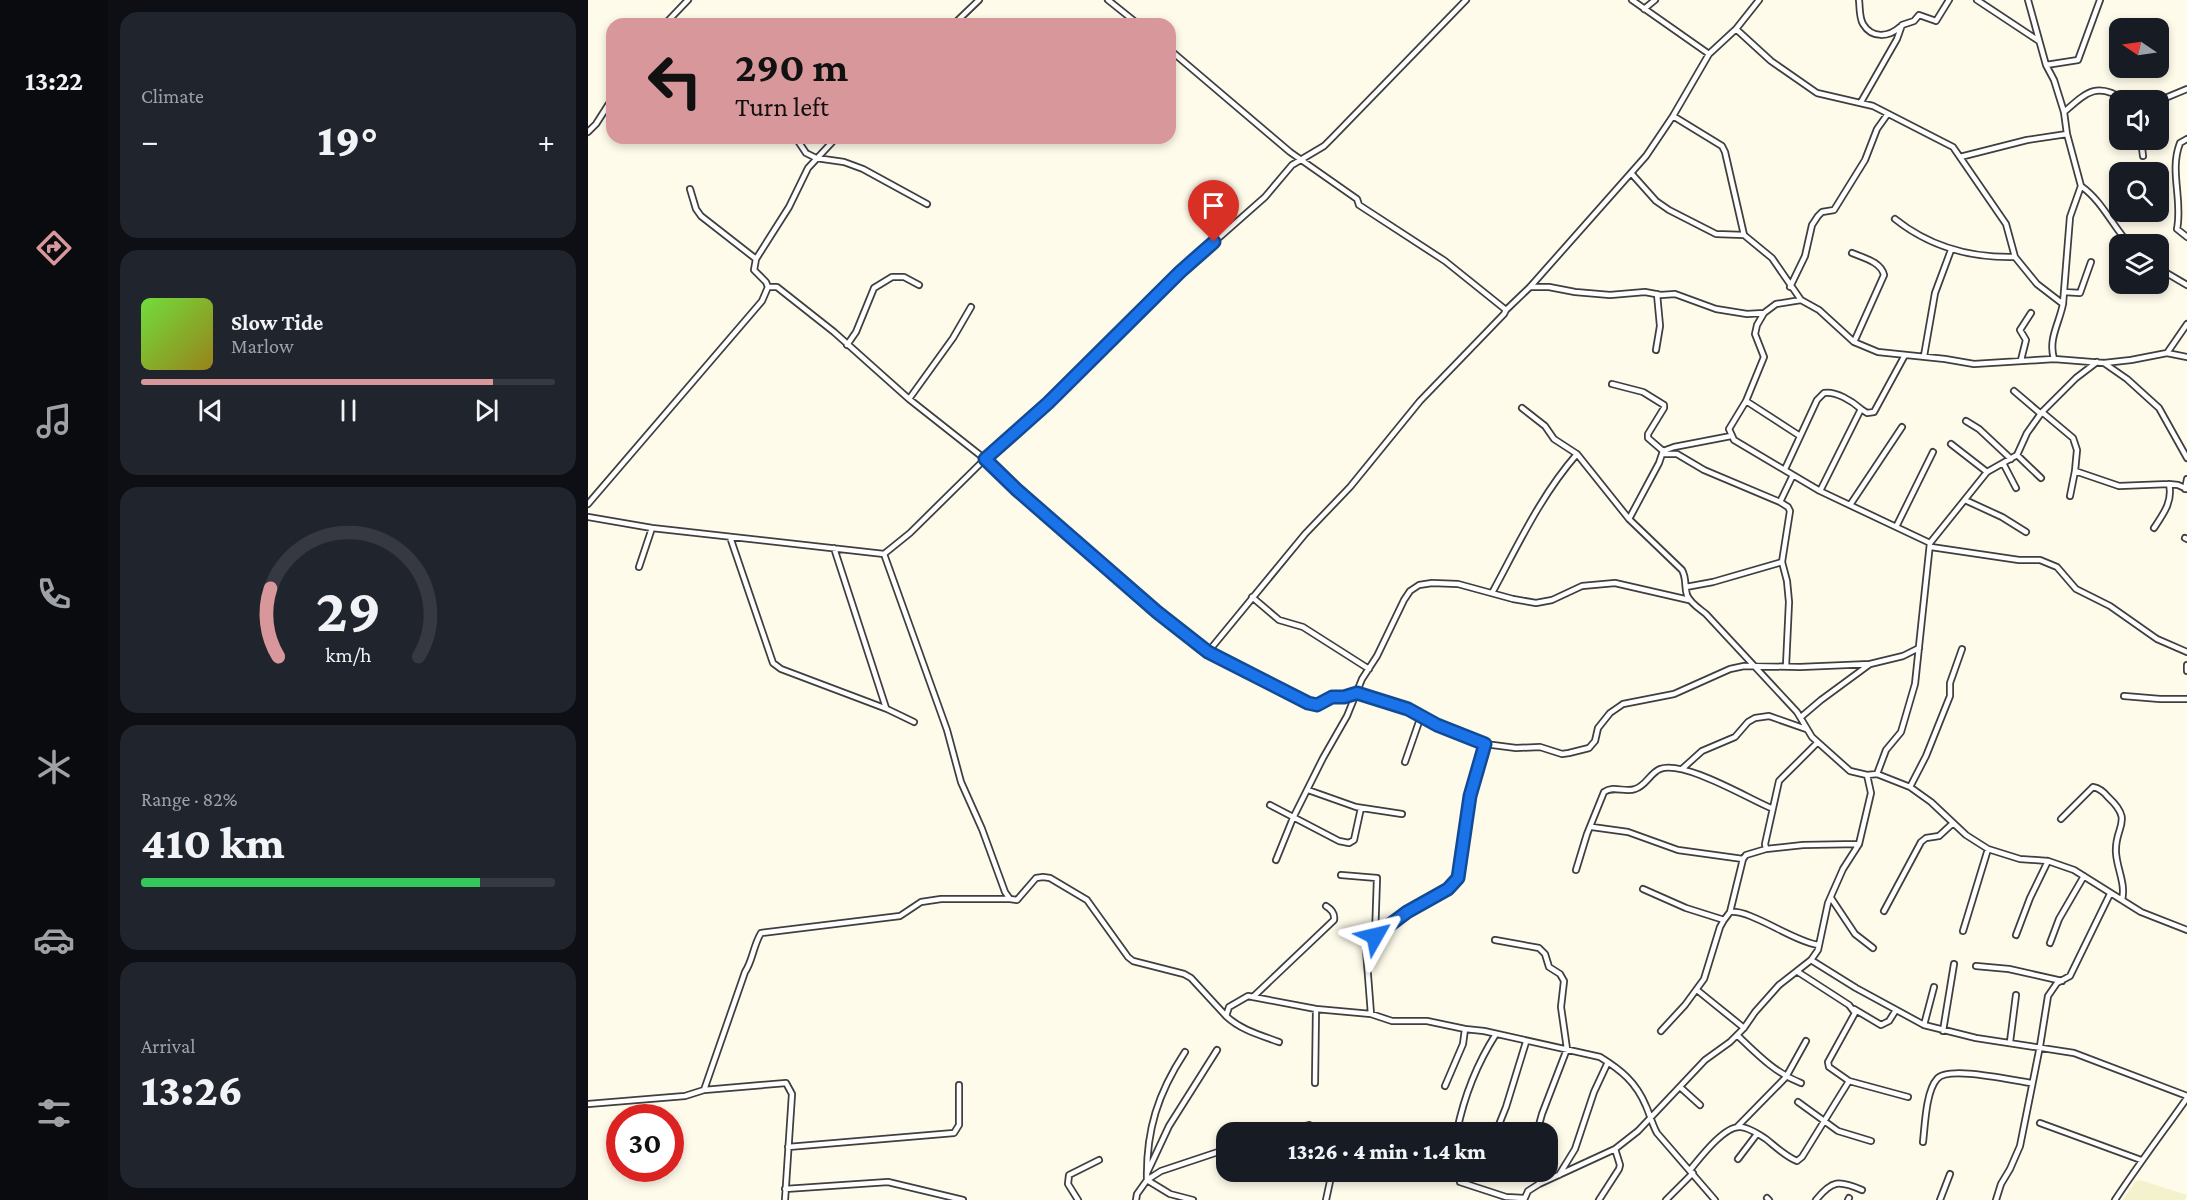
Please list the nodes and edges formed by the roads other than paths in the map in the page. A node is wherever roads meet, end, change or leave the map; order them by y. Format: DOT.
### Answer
graph roads {
  1 [pos="688,0"];
  2 [pos="979,0"];
  3 [pos="1108,0"];
  4 [pos="1466,0"];
  5 [pos="1632,0"];
  6 [pos="1655,0"];
  7 [pos="1759,0"];
  8 [pos="1859,0"];
  9 [pos="1949,0"];
  10 [pos="1977,0"];
  11 [pos="2028,0"];
  12 [pos="2100,0"];
  13 [pos="1644,9"];
  14 [pos="671,18"];
  15 [pos="960,18"];
  16 [pos="1130,18"];
  17 [pos="1902,25"];
  18 [pos="1736,29"];
  19 [pos="2039,41"];
  20 [pos="1709,54"];
  21 [pos="1176,55"];
  22 [pos="2046,65"];
  23 [pos="2187,89"];
  24 [pos="2109,93"];
  25 [pos="2169,96"];
  26 [pos="1861,102"];
  27 [pos="606,108"];
  28 [pos="2064,112"];
  29 [pos="1887,115"];
  30 [pos="1673,116"];
  31 [pos="588,132"];
  32 [pos="2067,134"];
  33 [pos="2187,139"];
  34 [pos="800,144"];
  35 [pos="830,144"];
  36 [pos="2142,150"];
  37 [pos="2143,156"];
  38 [pos="1960,157"];
  39 [pos="816,158"];
  40 [pos="1302,159"];
  41 [pos="1630,173"];
  42 [pos="2081,186"];
  43 [pos="690,189"];
  44 [pos="927,204"];
  45 [pos="1895,219"];
  46 [pos="2121,234"];
  47 [pos="1744,235"];
  48 [pos="2187,237"];
  49 [pos="1951,250"];
  50 [pos="1852,252"];
  51 [pos="2014,257"];
  52 [pos="756,259"];
  53 [pos="2091,262"];
  54 [pos="2169,274"];
  55 [pos="919,285"];
  56 [pos="2187,285"];
  57 [pos="768,287"];
  58 [pos="1530,287"];
  59 [pos="1790,287"];
  60 [pos="2064,292"];
  61 [pos="1657,294"];
  62 [pos="1801,300"];
  63 [pos="2062,304"];
  64 [pos="971,307"];
  65 [pos="1506,309"];
  66 [pos="1764,313"];
  67 [pos="2031,313"];
  68 [pos="2187,324"];
  69 [pos="1854,342"];
  70 [pos="847,345"];
  71 [pos="1656,350"];
  72 [pos="2167,353"];
  73 [pos="1905,355"];
  74 [pos="1924,356"];
  75 [pos="2187,357"];
  76 [pos="2054,359"];
  77 [pos="2021,360"];
  78 [pos="2097,362"];
  79 [pos="2104,363"];
  80 [pos="1612,384"];
  81 [pos="2014,391"];
  82 [pos="909,399"];
  83 [pos="1746,401"];
  84 [pos="1522,408"];
  85 [pos="1862,409"];
  86 [pos="2042,413"];
  87 [pos="1966,422"];
  88 [pos="1902,427"];
  89 [pos="1731,436"];
  90 [pos="1800,436"];
  91 [pos="1951,444"];
  92 [pos="1933,452"];
  93 [pos="1663,453"];
  94 [pos="1576,454"];
  95 [pos="2017,455"];
  96 [pos="2187,458"];
  97 [pos="985,459"];
  98 [pos="2011,459"];
  99 [pos="2003,463"];
  100 [pos="1785,469"];
  101 [pos="2075,471"];
  102 [pos="1987,472"];
  103 [pos="1793,475"];
  104 [pos="2041,478"];
  105 [pos="2187,478"];
  106 [pos="2169,484"];
  107 [pos="2016,488"];
  108 [pos="2186,489"];
  109 [pos="1820,491"];
  110 [pos="2070,496"];
  111 [pos="1965,500"];
  112 [pos="1780,502"];
  113 [pos="588,504"];
  114 [pos="1850,506"];
  115 [pos="588,517"];
  116 [pos="1629,519"];
  117 [pos="1896,527"];
  118 [pos="652,528"];
  119 [pos="2154,528"];
  120 [pos="2026,532"];
  121 [pos="730,537"];
  122 [pos="1930,545"];
  123 [pos="834,548"];
  124 [pos="884,554"];
  125 [pos="1782,562"];
  126 [pos="639,567"];
  127 [pos="1686,587"];
  128 [pos="1492,593"];
  129 [pos="1252,597"];
  130 [pos="1690,600"];
  131 [pos="1919,648"];
  132 [pos="1962,649"];
  133 [pos="1208,652"];
  134 [pos="2187,652"];
  135 [pos="1870,664"];
  136 [pos="2187,665"];
  137 [pos="1786,666"];
  138 [pos="1756,667"];
  139 [pos="1369,669"];
  140 [pos="2187,671"];
  141 [pos="1357,693"];
  142 [pos="2124,696"];
  143 [pos="2187,699"];
  144 [pos="886,709"];
  145 [pos="1421,716"];
  146 [pos="1801,717"];
  147 [pos="914,722"];
  148 [pos="1807,730"];
  149 [pos="1817,743"];
  150 [pos="1485,744"];
  151 [pos="1405,762"];
  152 [pos="1682,769"];
  153 [pos="1877,774"];
  154 [pos="1867,775"];
  155 [pos="1910,787"];
  156 [pos="1308,790"];
  157 [pos="1270,805"];
  158 [pos="1362,808"];
  159 [pos="1772,808"];
  160 [pos="1402,814"];
  161 [pos="1293,818"];
  162 [pos="2061,819"];
  163 [pos="1952,824"];
  164 [pos="1592,827"];
  165 [pos="1859,844"];
  166 [pos="1766,849"];
  167 [pos="1988,849"];
  168 [pos="1743,859"];
  169 [pos="1276,860"];
  170 [pos="2048,861"];
  171 [pos="1576,870"];
  172 [pos="1341,875"];
  173 [pos="2084,876"];
  174 [pos="1643,889"];
  175 [pos="2110,894"];
  176 [pos="1831,898"];
  177 [pos="1010,899"];
  178 [pos="2122,900"];
  179 [pos="1326,906"];
  180 [pos="1884,911"];
  181 [pos="1730,912"];
  182 [pos="1724,920"];
  183 [pos="2186,928"];
  184 [pos="1963,931"];
  185 [pos="2016,935"];
  186 [pos="1375,936"];
  187 [pos="1495,939"];
  188 [pos="2050,943"];
  189 [pos="1820,945"];
  190 [pos="1873,948"];
  191 [pos="1811,960"];
  192 [pos="1954,964"];
  193 [pos="1976,966"];
  194 [pos="1798,972"];
  195 [pos="2062,981"];
  196 [pos="1934,987"];
  197 [pos="1697,990"];
  198 [pos="2016,994"];
  199 [pos="1253,997"];
  200 [pos="1316,1009"];
  201 [pos="1854,1009"];
  202 [pos="1896,1010"];
  203 [pos="1371,1014"];
  204 [pos="1226,1016"];
  205 [pos="1924,1025"];
  206 [pos="1744,1028"];
  207 [pos="1465,1029"];
  208 [pos="1661,1031"];
  209 [pos="1943,1031"];
  210 [pos="1496,1034"];
  211 [pos="1737,1035"];
  212 [pos="1806,1041"];
  213 [pos="1280,1042"];
  214 [pos="1526,1042"];
  215 [pos="2010,1042"];
  216 [pos="2040,1046"];
  217 [pos="1567,1049"];
  218 [pos="1217,1050"];
  219 [pos="1185,1052"];
  220 [pos="1608,1062"];
  221 [pos="1786,1077"];
  222 [pos="1850,1081"];
  223 [pos="1315,1083"];
  224 [pos="1801,1083"];
  225 [pos="2032,1083"];
  226 [pos="959,1085"];
  227 [pos="1445,1086"];
  228 [pos="1680,1087"];
  229 [pos="704,1090"];
  230 [pos="1908,1097"];
  231 [pos="2187,1097"];
  232 [pos="1798,1102"];
  233 [pos="588,1104"];
  234 [pos="1700,1105"];
  235 [pos="1650,1120"];
  236 [pos="1459,1122"];
  237 [pos="1500,1122"];
  238 [pos="1540,1122"];
  239 [pos="1824,1123"];
  240 [pos="2040,1123"];
  241 [pos="1737,1127"];
  242 [pos="1757,1134"];
  243 [pos="1871,1141"];
  244 [pos="1923,1142"];
  245 [pos="788,1147"];
  246 [pos="1615,1149"];
  247 [pos="1216,1153"];
  248 [pos="1738,1159"];
  249 [pos="1099,1160"];
  250 [pos="2141,1160"];
  251 [pos="1691,1171"];
  252 [pos="1147,1173"];
  253 [pos="1950,1174"];
  254 [pos="1559,1175"];
  255 [pos="1147,1180"];
  256 [pos="1330,1182"];
  257 [pos="1460,1182"];
  258 [pos="1539,1184"];
  259 [pos="785,1189"];
  260 [pos="1862,1190"];
  261 [pos="1524,1199"];
  262 [pos="785,1200"];
  263 [pos="963,1200"];
  264 [pos="1078,1200"];
  265 [pos="1136,1200"];
  266 [pos="1193,1200"];
  267 [pos="1326,1200"];
  268 [pos="1599,1200"];
  269 [pos="1666,1200"];
  270 [pos="1715,1200"];
  271 [pos="1816,1200"];
  272 [pos="1940,1200"];
  273 [pos="1996,1200"];
  274 [pos="2115,1200"];
  1 -- 14 [label="street"];
  2 -- 15 [label="street"];
  3 -- 16 [label="street"];
  4 -- 40 [label="street"];
  5 -- 13 [label="street"];
  6 -- 13 [label="street"];
  7 -- 18 [label="street"];
  8 -- 17 [label="street"];
  9 -- 17 [label="street"];
  10 -- 19 [label="street"];
  11 -- 19 [label="street"];
  12 -- 22 [label="street"];
  13 -- 20 [label="street"];
  17 -- 26 [label="street"];
  18 -- 20 [label="street"];
  18 -- 26 [label="street"];
  19 -- 22 [label="street"];
  20 -- 30 [label="street"];
  21 -- 40 [label="street"];
  22 -- 28 [label="street"];
  23 -- 25 [label="street"];
  24 -- 28 [label="street"];
  26 -- 29 [label="street"];
  27 -- 31 [label="street"];
  28 -- 32 [label="street"];
  29 -- 38 [label="street"];
  29 -- 59 [label="street"];
  30 -- 41 [label="street"];
  30 -- 47 [label="street"];
  32 -- 38 [label="street"];
  32 -- 42 [label="street"];
  33 -- 48 [label="street"];
  34 -- 39 [label="street"];
  35 -- 39 [label="street"];
  36 -- 37 [label="street"];
  38 -- 51 [label="street"];
  39 -- 44 [label="street"];
  39 -- 52 [label="street"];
  40 -- 65 [label="street"];
  40 -- 97 [label="street"];
  41 -- 47 [label="street"];
  41 -- 58 [label="street"];
  42 -- 46 [label="street"];
  42 -- 60 [label="street"];
  43 -- 52 [label="street"];
  45 -- 49 [label="street"];
  47 -- 59 [label="street"];
  49 -- 51 [label="street"];
  49 -- 74 [label="street"];
  50 -- 69 [label="street"];
  51 -- 63 [label="street"];
  52 -- 57 [label="street"];
  53 -- 60 [label="street"];
  54 -- 56 [label="street"];
  55 -- 70 [label="street"];
  57 -- 70 [label="street"];
  57 -- 113 [label="street"];
  58 -- 61 [label="street"];
  58 -- 65 [label="street"];
  59 -- 62 [label="street"];
  60 -- 63 [label="street"];
  61 -- 66 [label="street"];
  61 -- 71 [label="street"];
  62 -- 66 [label="street"];
  62 -- 69 [label="street"];
  63 -- 76 [label="street"];
  64 -- 82 [label="street"];
  65 -- 129 [label="street"];
  66 -- 83 [label="street"];
  67 -- 77 [label="street"];
  68 -- 72 [label="street"];
  69 -- 73 [label="street"];
  70 -- 82 [label="street"];
  72 -- 75 [label="street"];
  72 -- 79 [label="street"];
  73 -- 74 [label="street"];
  73 -- 85 [label="street"];
  74 -- 77 [label="street"];
  76 -- 77 [label="street"];
  76 -- 78 [label="street"];
  78 -- 79 [label="street"];
  78 -- 86 [label="street"];
  79 -- 96 [label="street"];
  80 -- 93 [label="street"];
  81 -- 86 [label="street"];
  82 -- 97 [label="street"];
  83 -- 89 [label="street"];
  83 -- 90 [label="street"];
  84 -- 94 [label="street"];
  85 -- 90 [label="street"];
  85 -- 109 [label="street"];
  86 -- 95 [label="street"];
  86 -- 101 [label="street"];
  87 -- 98 [label="street"];
  88 -- 114 [label="street"];
  89 -- 93 [label="street"];
  89 -- 100 [label="street"];
  90 -- 100 [label="street"];
  91 -- 102 [label="street"];
  92 -- 117 [label="street"];
  93 -- 112 [label="street"];
  93 -- 116 [label="street"];
  94 -- 116 [label="street"];
  94 -- 128 [label="street"];
  95 -- 98 [label="street"];
  95 -- 104 [label="street"];
  97 -- 124 [label="street"];
  97 -- 133 [label="street"];
  98 -- 99 [label="street"];
  99 -- 102 [label="street"];
  99 -- 107 [label="street"];
  100 -- 103 [label="street"];
  101 -- 106 [label="street"];
  101 -- 110 [label="street"];
  102 -- 111 [label="street"];
  103 -- 109 [label="street"];
  103 -- 112 [label="street"];
  105 -- 108 [label="street"];
  106 -- 108 [label="street"];
  106 -- 119 [label="street"];
  109 -- 114 [label="street"];
  111 -- 120 [label="street"];
  111 -- 122 [label="street"];
  112 -- 125 [label="street"];
  114 -- 117 [label="street"];
  115 -- 118 [label="street"];
  116 -- 127 [label="street"];
  117 -- 122 [label="street"];
  118 -- 121 [label="street"];
  118 -- 126 [label="street"];
  121 -- 123 [label="street"];
  121 -- 144 [label="street"];
  122 -- 131 [label="street"];
  122 -- 134 [label="street"];
  123 -- 124 [label="street"];
  123 -- 144 [label="street"];
  124 -- 177 [label="street"];
  125 -- 127 [label="street"];
  125 -- 137 [label="street"];
  127 -- 130 [label="street"];
  128 -- 130 [label="street"];
  128 -- 139 [label="street"];
  129 -- 133 [label="street"];
  129 -- 139 [label="street"];
  130 -- 138 [label="street"];
  131 -- 135 [label="street"];
  131 -- 153 [label="street"];
  132 -- 155 [label="street"];
  133 -- 141 [label="street"];
  135 -- 137 [label="street"];
  135 -- 146 [label="street"];
  136 -- 140 [label="street"];
  137 -- 138 [label="street"];
  138 -- 146 [label="street"];
  138 -- 150 [label="street"];
  139 -- 141 [label="street"];
  141 -- 145 [label="street"];
  141 -- 156 [label="street"];
  142 -- 143 [label="street"];
  144 -- 147 [label="street"];
  145 -- 150 [label="street"];
  145 -- 151 [label="street"];
  146 -- 148 [label="street"];
  148 -- 149 [label="street"];
  148 -- 152 [label="street"];
  149 -- 154 [label="street"];
  149 -- 159 [label="street"];
  150 -- 186 [label="street"];
  152 -- 159 [label="street"];
  152 -- 164 [label="street"];
  153 -- 154 [label="street"];
  153 -- 155 [label="street"];
  154 -- 165 [label="street"];
  155 -- 163 [label="street"];
  156 -- 158 [label="street"];
  156 -- 161 [label="street"];
  157 -- 161 [label="street"];
  158 -- 160 [label="street"];
  158 -- 161 [label="street"];
  159 -- 166 [label="street"];
  161 -- 169 [label="street"];
  162 -- 178 [label="street"];
  163 -- 167 [label="street"];
  163 -- 180 [label="street"];
  164 -- 168 [label="street"];
  164 -- 171 [label="street"];
  165 -- 166 [label="street"];
  165 -- 176 [label="street"];
  166 -- 168 [label="street"];
  167 -- 170 [label="street"];
  167 -- 184 [label="street"];
  168 -- 181 [label="street"];
  170 -- 173 [label="street"];
  170 -- 185 [label="street"];
  172 -- 186 [label="street"];
  173 -- 175 [label="street"];
  173 -- 188 [label="street"];
  174 -- 182 [label="street"];
  175 -- 178 [label="street"];
  175 -- 195 [label="street"];
  176 -- 189 [label="street"];
  176 -- 190 [label="street"];
  177 -- 204 [label="street"];
  177 -- 229 [label="street"];
  178 -- 183 [label="street"];
  179 -- 199 [label="street"];
  181 -- 182 [label="street"];
  181 -- 189 [label="street"];
  182 -- 197 [label="street"];
  186 -- 203 [label="street"];
  187 -- 217 [label="street"];
  189 -- 191 [label="street"];
  191 -- 194 [label="street"];
  191 -- 202 [label="street"];
  192 -- 209 [label="street"];
  193 -- 195 [label="street"];
  194 -- 201 [label="street"];
  194 -- 206 [label="street"];
  195 -- 216 [label="street"];
  196 -- 205 [label="street"];
  197 -- 206 [label="street"];
  197 -- 208 [label="street"];
  198 -- 215 [label="street"];
  199 -- 200 [label="street"];
  199 -- 204 [label="street"];
  200 -- 203 [label="street"];
  200 -- 223 [label="street"];
  201 -- 202 [label="street"];
  201 -- 222 [label="street"];
  202 -- 205 [label="street"];
  203 -- 207 [label="street"];
  204 -- 213 [label="street"];
  205 -- 209 [label="street"];
  206 -- 211 [label="street"];
  207 -- 210 [label="street"];
  207 -- 227 [label="street"];
  209 -- 215 [label="street"];
  210 -- 214 [label="street"];
  210 -- 236 [label="street"];
  211 -- 221 [label="street"];
  211 -- 228 [label="street"];
  212 -- 221 [label="street"];
  214 -- 217 [label="street"];
  214 -- 237 [label="street"];
  215 -- 216 [label="street"];
  216 -- 225 [label="street"];
  216 -- 231 [label="street"];
  217 -- 220 [label="street"];
  217 -- 238 [label="street"];
  218 -- 252 [label="street"];
  219 -- 252 [label="street"];
  220 -- 235 [label="street"];
  220 -- 254 [label="street"];
  221 -- 224 [label="street"];
  221 -- 241 [label="street"];
  222 -- 230 [label="street"];
  222 -- 239 [label="street"];
  225 -- 244 [label="street"];
  225 -- 273 [label="street"];
  226 -- 245 [label="street"];
  228 -- 234 [label="street"];
  228 -- 235 [label="street"];
  229 -- 233 [label="street"];
  229 -- 245 [label="street"];
  231 -- 250 [label="street"];
  232 -- 239 [label="street"];
  235 -- 246 [label="street"];
  235 -- 251 [label="street"];
  239 -- 242 [label="street"];
  239 -- 243 [label="street"];
  240 -- 250 [label="street"];
  241 -- 242 [label="street"];
  241 -- 251 [label="street"];
  242 -- 248 [label="street"];
  245 -- 259 [label="street"];
  246 -- 254 [label="street"];
  246 -- 268 [label="street"];
  247 -- 255 [label="street"];
  249 -- 264 [label="street"];
  250 -- 274 [label="street"];
  251 -- 269 [label="street"];
  251 -- 270 [label="street"];
  252 -- 255 [label="street"];
  253 -- 272 [label="street"];
  254 -- 258 [label="street"];
  255 -- 265 [label="street"];
  255 -- 266 [label="street"];
  256 -- 267 [label="street"];
  257 -- 261 [label="street"];
  258 -- 261 [label="street"];
  259 -- 262 [label="street"];
  259 -- 263 [label="street"];
  260 -- 271 [label="street"];
}
